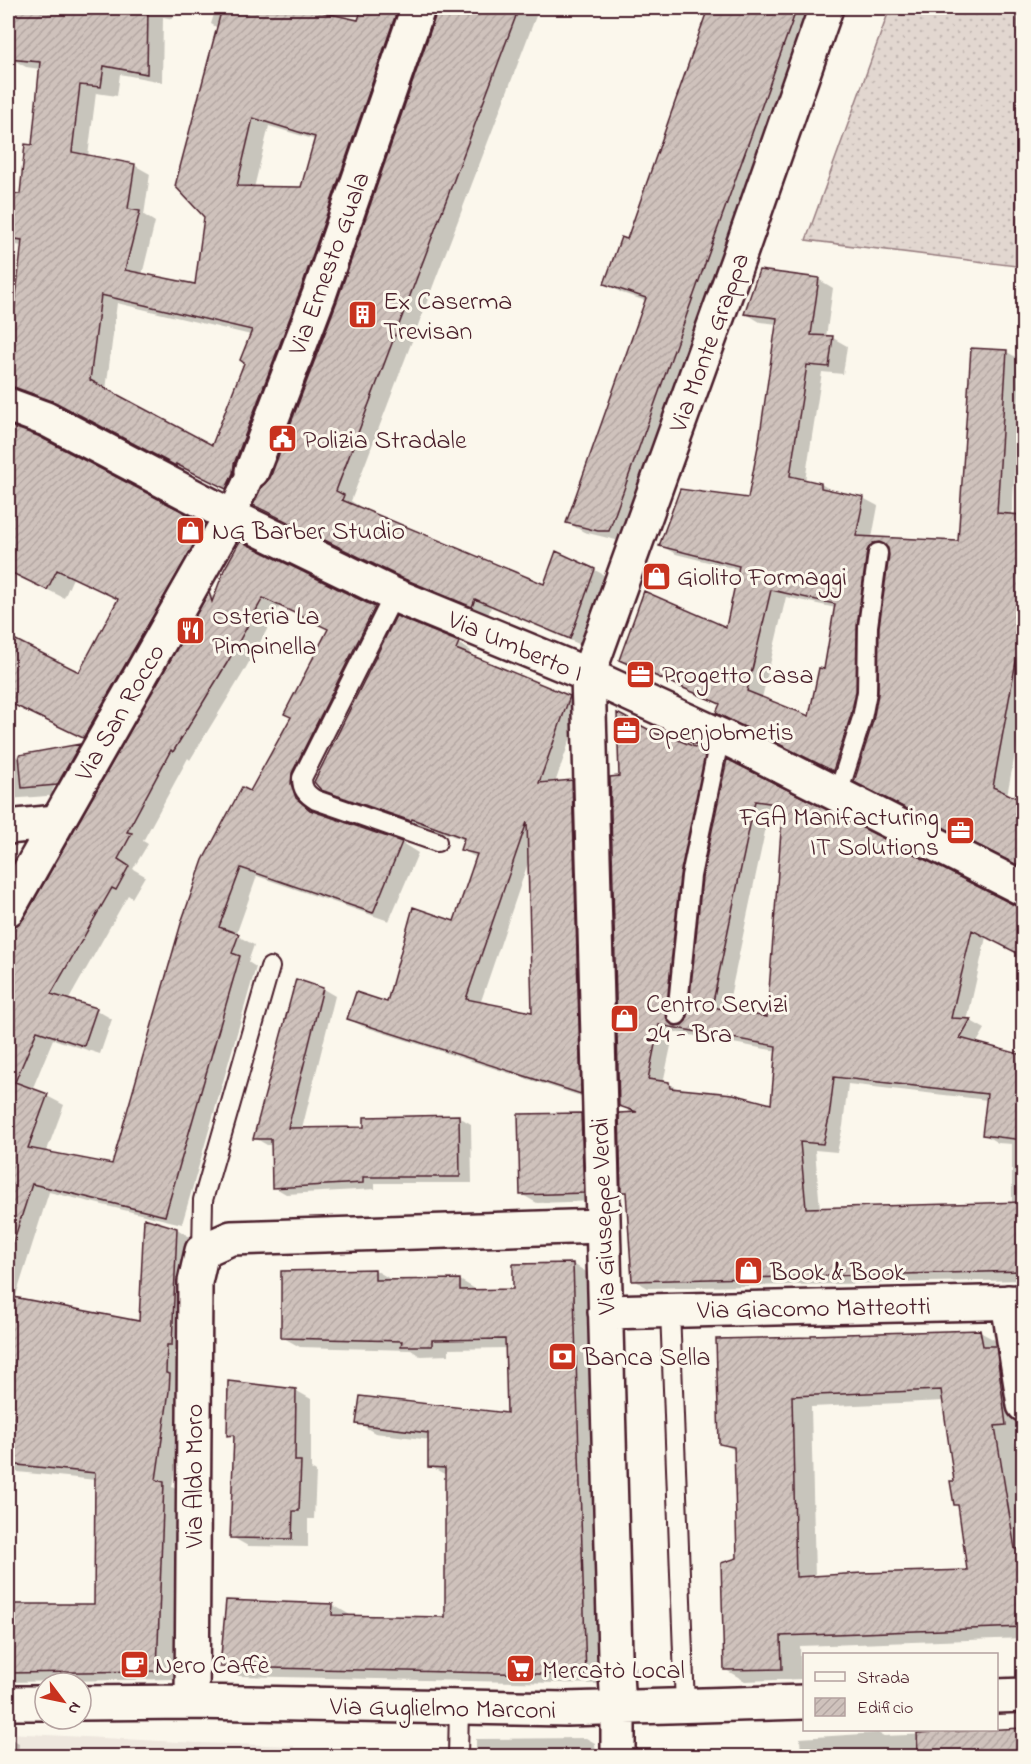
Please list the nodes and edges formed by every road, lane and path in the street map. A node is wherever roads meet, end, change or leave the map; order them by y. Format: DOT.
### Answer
graph roads {
  1 [pos="418,8"];
  2 [pos="826,8"];
  3 [pos="8,405"];
  4 [pos="252,471"];
  5 [pos="231,516"];
  6 [pos="878,553"];
  7 [pos="394,595"];
  8 [pos="588,675"];
  9 [pos="720,736"];
  10 [pos="838,794"];
  11 [pos="56,822"];
  12 [pos="8,827"];
  13 [pos="437,842"];
  14 [pos="1023,889"];
  15 [pos="8,909"];
  16 [pos="270,967"];
  17 [pos="677,1015"];
  18 [pos="602,1226"];
  19 [pos="202,1251"];
  20 [pos="1016,1302"];
  21 [pos="670,1310"];
  22 [pos="605,1312"];
  23 [pos="1023,1405"];
  24 [pos="1023,1695"];
  25 [pos="998,1696"];
  26 [pos="192,1702"];
  27 [pos="803,1702"];
  28 [pos="8,1703"];
  29 [pos="33,1703"];
  30 [pos="93,1703"];
  31 [pos="685,1706"];
  32 [pos="459,1708"];
  33 [pos="618,1709"];
  34 [pos="458,1756"];
  35 [pos="618,1756"];
  1 -- 4 [label="street, Via Ernesto Guala"];
  2 -- 8 [label="street, Via Monte Grappa"];
  3 -- 5 [label="street, Via Umberto I"];
  4 -- 5 [label="street, Via Ernesto Guala"];
  5 -- 7 [label="street, Via Umberto I"];
  5 -- 11 [label="street, Via San Rocco"];
  6 -- 10 [label="lane"];
  7 -- 8 [label="street, Via Umberto I"];
  7 -- 13 [label="lane"];
  8 -- 9 [label="street, Via Umberto I"];
  8 -- 18 [label="street, Via Giuseppe Verdi"];
  9 -- 10 [label="street, Via Umberto I"];
  9 -- 17 [label="lane"];
  10 -- 14 [label="street, Via Umberto I"];
  11 -- 12 [label="street"];
  11 -- 15 [label="street, Via San Rocco"];
  16 -- 19 [label="lane, Via Aldo Moro"];
  18 -- 19 [label="street"];
  18 -- 22 [label="street, Via Giuseppe Verdi"];
  19 -- 26 [label="street, Via Aldo Moro"];
  20 -- 21 [label="street, Via Giacomo Matteotti"];
  20 -- 23 [label="street"];
  21 -- 22 [label="street, Via Giacomo Matteotti"];
  21 -- 31 [label="lane"];
  22 -- 33 [label="street, Via Giuseppe Verdi"];
  24 -- 25 [label="street"];
  26 -- 30 [label="street, Via Guglielmo Marconi"];
  26 -- 32 [label="street, Via Guglielmo Marconi"];
  27 -- 31 [label="street, Via Guglielmo Marconi"];
  28 -- 29 [label="street"];
  31 -- 33 [label="street, Via Guglielmo Marconi"];
  32 -- 33 [label="street, Via Guglielmo Marconi"];
  32 -- 34 [label="lane"];
  33 -- 35 [label="street, Via Giuseppe Verdi"];
}
